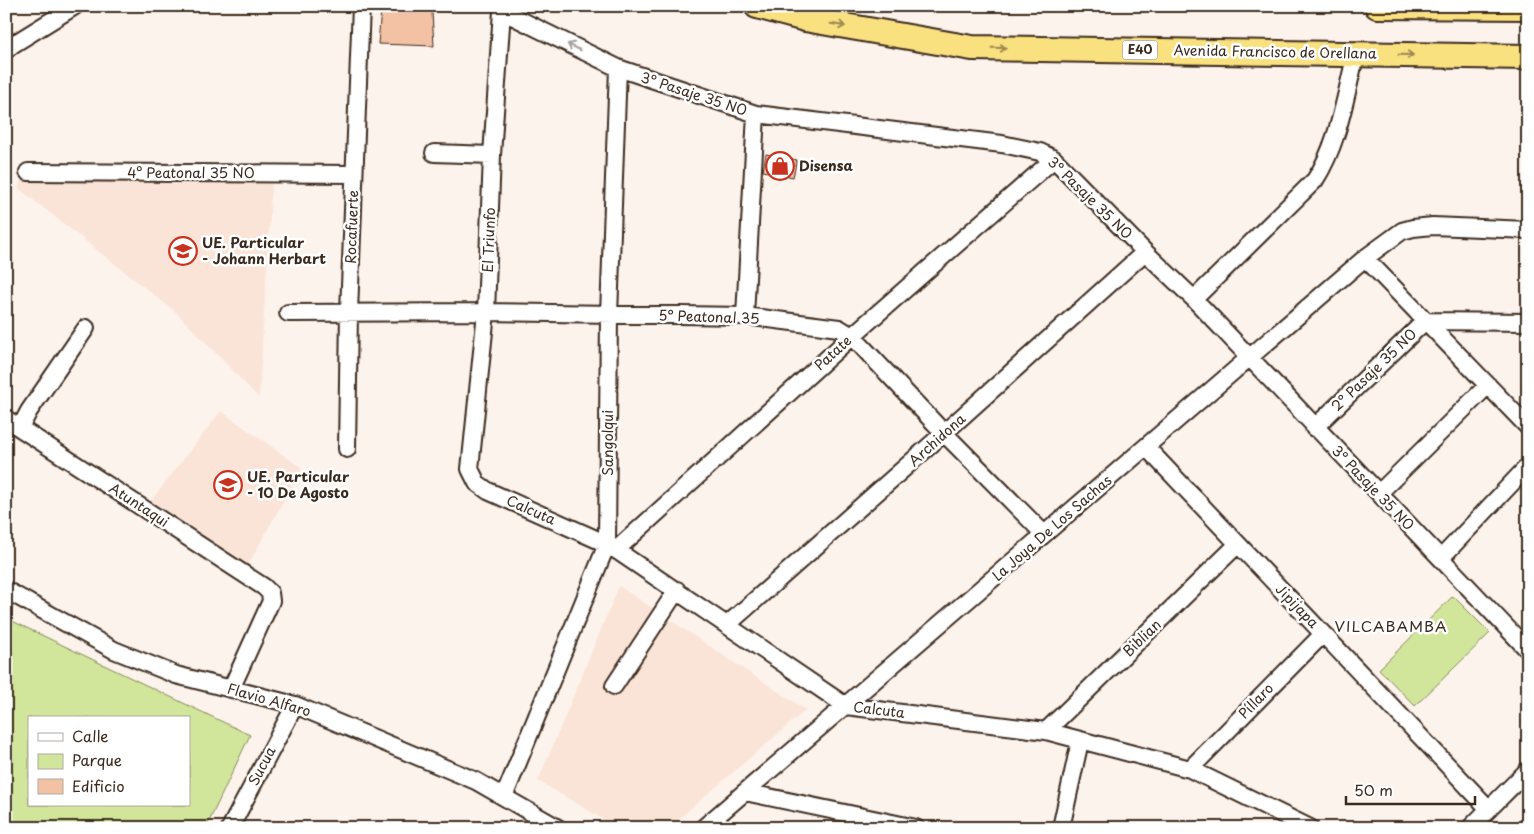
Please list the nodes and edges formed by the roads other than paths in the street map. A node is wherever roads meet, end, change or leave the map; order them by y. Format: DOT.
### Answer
graph roads {
  1 [pos="75,6"];
  2 [pos="362,6"];
  3 [pos="757,6"];
  4 [pos="1377,6"];
  5 [pos="1506,6"];
  6 [pos="1528,7"];
  7 [pos="499,8"];
  8 [pos="6,50"];
  9 [pos="1356,54"];
  10 [pos="1528,57"];
  11 [pos="618,68"];
  12 [pos="756,114"];
  13 [pos="434,153"];
  14 [pos="492,155"];
  15 [pos="1054,160"];
  16 [pos="28,172"];
  17 [pos="354,174"];
  18 [pos="1528,230"];
  19 [pos="1145,252"];
  20 [pos="1366,258"];
  21 [pos="1194,299"];
  22 [pos="350,312"];
  23 [pos="486,312"];
  24 [pos="288,313"];
  25 [pos="609,315"];
  26 [pos="745,316"];
  27 [pos="1425,321"];
  28 [pos="1528,322"];
  29 [pos="86,328"];
  30 [pos="852,336"];
  31 [pos="1250,358"];
  32 [pos="1488,385"];
  33 [pos="13,423"];
  34 [pos="1528,427"];
  35 [pos="1314,428"];
  36 [pos="944,433"];
  37 [pos="1146,447"];
  38 [pos="347,449"];
  39 [pos="1528,466"];
  40 [pos="470,469"];
  41 [pos="1379,493"];
  42 [pos="1044,534"];
  43 [pos="1238,544"];
  44 [pos="612,547"];
  45 [pos="1441,558"];
  46 [pos="6,590"];
  47 [pos="677,590"];
  48 [pos="727,625"];
  49 [pos="1323,634"];
  50 [pos="1528,650"];
  51 [pos="614,686"];
  52 [pos="231,689"];
  53 [pos="295,705"];
  54 [pos="846,706"];
  55 [pos="1046,731"];
  56 [pos="1080,741"];
  57 [pos="1190,769"];
  58 [pos="1528,770"];
  59 [pos="745,792"];
  60 [pos="504,797"];
  61 [pos="1489,809"];
  62 [pos="230,828"];
  63 [pos="558,828"];
  64 [pos="704,828"];
  65 [pos="916,828"];
  66 [pos="1061,828"];
  67 [pos="1310,828"];
  68 [pos="1470,828"];
  1 -- 8 [label="street"];
  2 -- 17 [label="street, Rocafuerte"];
  3 -- 9 [label="highway, Avenida Francisco de Orellana / E40, one-way"];
  4 -- 5 [label="highway"];
  5 -- 6 [label="highway"];
  11 -- 7 [label="street, 3° Pasaje 35 NO, one-way"];
  7 -- 14 [label="street, El Triunfo"];
  9 -- 10 [label="highway, Avenida Francisco de Orellana / E40, one-way"];
  9 -- 21 [label="street"];
  11 -- 12 [label="street, 3° Pasaje 35 NO"];
  11 -- 25 [label="street, Sangolqui"];
  12 -- 15 [label="street, 3° Pasaje 35 NO"];
  12 -- 26 [label="street"];
  13 -- 14 [label="street"];
  14 -- 23 [label="street, El Triunfo"];
  15 -- 19 [label="street, 3° Pasaje 35 NO"];
  15 -- 30 [label="street, Patate"];
  16 -- 17 [label="street, 4° Peatonal 35 NO"];
  17 -- 22 [label="street, Rocafuerte"];
  18 -- 20 [label="street, La Joya De Los Sachas"];
  19 -- 21 [label="street, 3° Pasaje 35 NO"];
  19 -- 36 [label="street, Archidona"];
  20 -- 27 [label="street"];
  20 -- 31 [label="street, La Joya De Los Sachas"];
  21 -- 31 [label="street, 3° Pasaje 35 NO"];
  22 -- 23 [label="street, 5° Peatonal 35"];
  22 -- 24 [label="street, 5° Peatonal 35"];
  22 -- 38 [label="street, Rocafuerte"];
  23 -- 25 [label="street, 5° Peatonal 35"];
  23 -- 40 [label="street, El Triunfo"];
  25 -- 26 [label="street, 5° Peatonal 35"];
  25 -- 44 [label="street, Sangolqui"];
  26 -- 30 [label="street, 5° Peatonal 35"];
  27 -- 28 [label="street, 2° Pasaje 35 NO"];
  27 -- 32 [label="street"];
  27 -- 35 [label="street, 2° Pasaje 35 NO"];
  29 -- 33 [label="street"];
  30 -- 36 [label="street, 5° Peatonal 35"];
  30 -- 44 [label="street, Patate"];
  31 -- 35 [label="street, 3° Pasaje 35 NO"];
  31 -- 37 [label="street, La Joya De Los Sachas"];
  32 -- 34 [label="street"];
  32 -- 41 [label="street"];
  33 -- 52 [label="street, Atuntaqui"];
  35 -- 41 [label="street, 3° Pasaje 35 NO"];
  36 -- 42 [label="street, 5° Peatonal 35"];
  36 -- 48 [label="street, Archidona"];
  37 -- 42 [label="street, La Joya De Los Sachas"];
  37 -- 43 [label="street, Jipijapa"];
  39 -- 45 [label="street"];
  40 -- 44 [label="street, Calcuta"];
  41 -- 45 [label="street, 3° Pasaje 35 NO"];
  42 -- 54 [label="street, La Joya De Los Sachas"];
  43 -- 49 [label="street, Jipijapa"];
  43 -- 55 [label="street, Biblian"];
  44 -- 47 [label="street, Calcuta"];
  44 -- 60 [label="street, Sangolqui"];
  45 -- 50 [label="street, 3° Pasaje 35 NO"];
  46 -- 52 [label="street, Flavio Alfaro"];
  47 -- 48 [label="street, Calcuta"];
  47 -- 51 [label="street"];
  48 -- 54 [label="street, Calcuta"];
  49 -- 57 [label="street, Píllaro"];
  49 -- 61 [label="street, Jipijapa"];
  52 -- 53 [label="street, Flavio Alfaro"];
  53 -- 60 [label="street, Flavio Alfaro"];
  53 -- 62 [label="street, Sucua"];
  54 -- 55 [label="street, Calcuta"];
  54 -- 59 [label="street, La Joya De Los Sachas"];
  55 -- 56 [label="street, Calcuta"];
  56 -- 57 [label="street, Calcuta"];
  56 -- 66 [label="street"];
  57 -- 67 [label="street, Calcuta"];
  58 -- 61 [label="street"];
  59 -- 64 [label="street, La Joya De Los Sachas"];
  59 -- 65 [label="street"];
  60 -- 63 [label="street, Flavio Alfaro"];
  61 -- 68 [label="street"];
}
